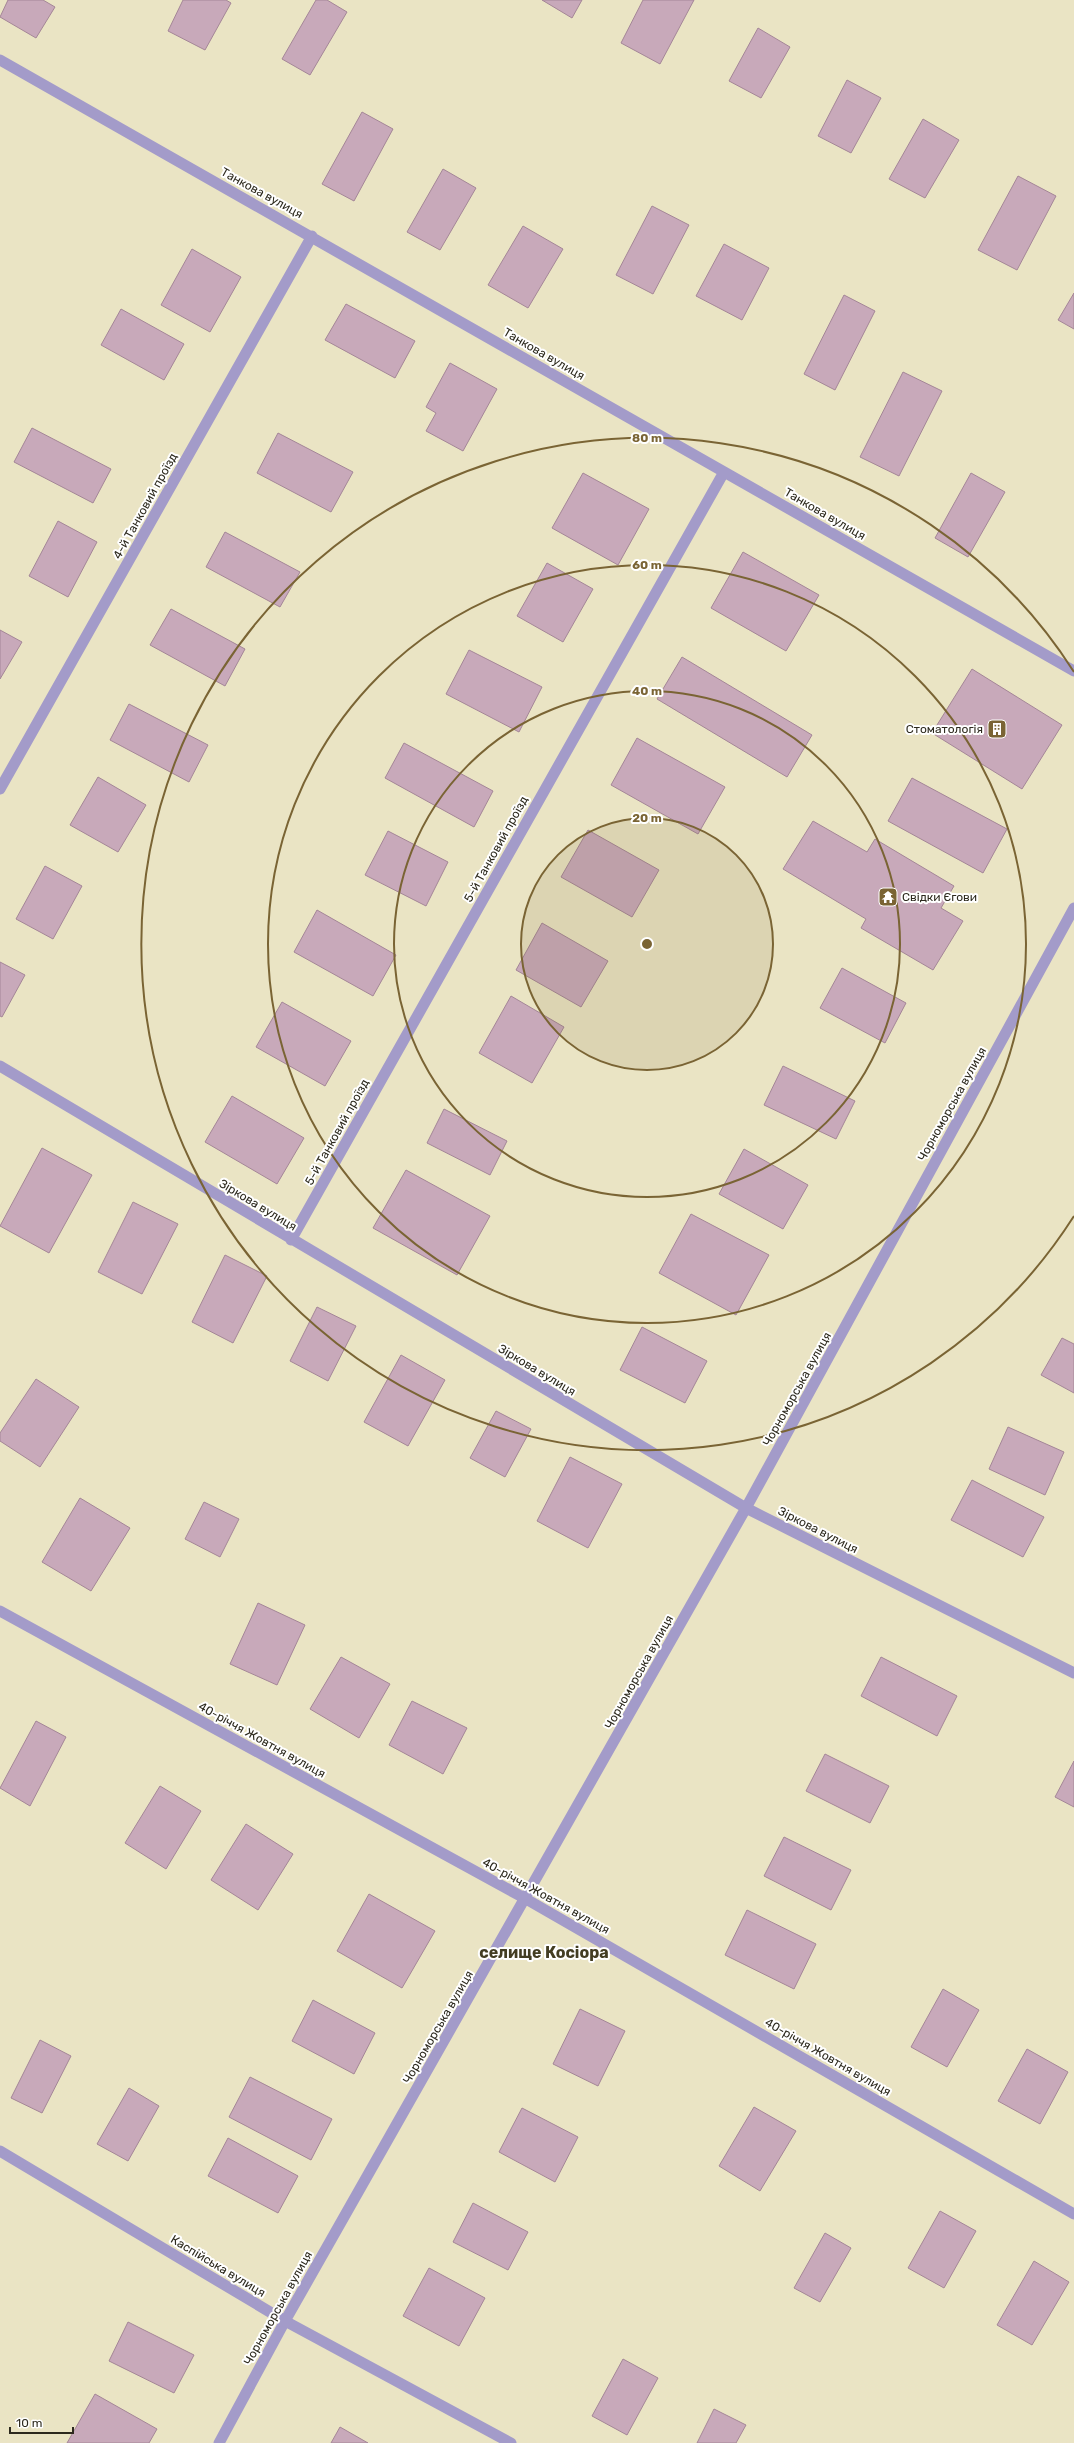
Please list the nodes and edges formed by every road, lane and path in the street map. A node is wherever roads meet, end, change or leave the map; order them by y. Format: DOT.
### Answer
graph roads {
  1 [pos="0,60"];
  2 [pos="312,236"];
  3 [pos="724,472"];
  4 [pos="1074,672"];
  5 [pos="0,789"];
  6 [pos="1074,908"];
  7 [pos="0,1066"];
  8 [pos="291,1240"];
  9 [pos="746,1508"];
  10 [pos="0,1611"];
  11 [pos="1074,1673"];
  12 [pos="526,1899"];
  13 [pos="0,2151"];
  14 [pos="1074,2214"];
  15 [pos="285,2321"];
  16 [pos="219,2443"];
  17 [pos="511,2443"];
  1 -- 2 [label="street, Танкова вулиця"];
  2 -- 3 [label="street, Танкова вулиця"];
  2 -- 5 [label="street, 4-й Танковий проїзд"];
  3 -- 4 [label="street, Танкова вулиця"];
  3 -- 8 [label="street, 5-й Танковий проїзд"];
  6 -- 9 [label="street, Чорноморська вулиця"];
  7 -- 8 [label="street, Зіркова вулиця"];
  8 -- 9 [label="street, Зіркова вулиця"];
  9 -- 11 [label="street, Зіркова вулиця"];
  9 -- 12 [label="street, Чорноморська вулиця"];
  10 -- 12 [label="street, 40-річчя Жовтня вулиця"];
  12 -- 14 [label="street, 40-річчя Жовтня вулиця"];
  12 -- 15 [label="street, Чорноморська вулиця"];
  13 -- 15 [label="street, Каспійська вулиця"];
  15 -- 16 [label="street, Чорноморська вулиця"];
  15 -- 17 [label="street, Каспійська вулиця"];
}
